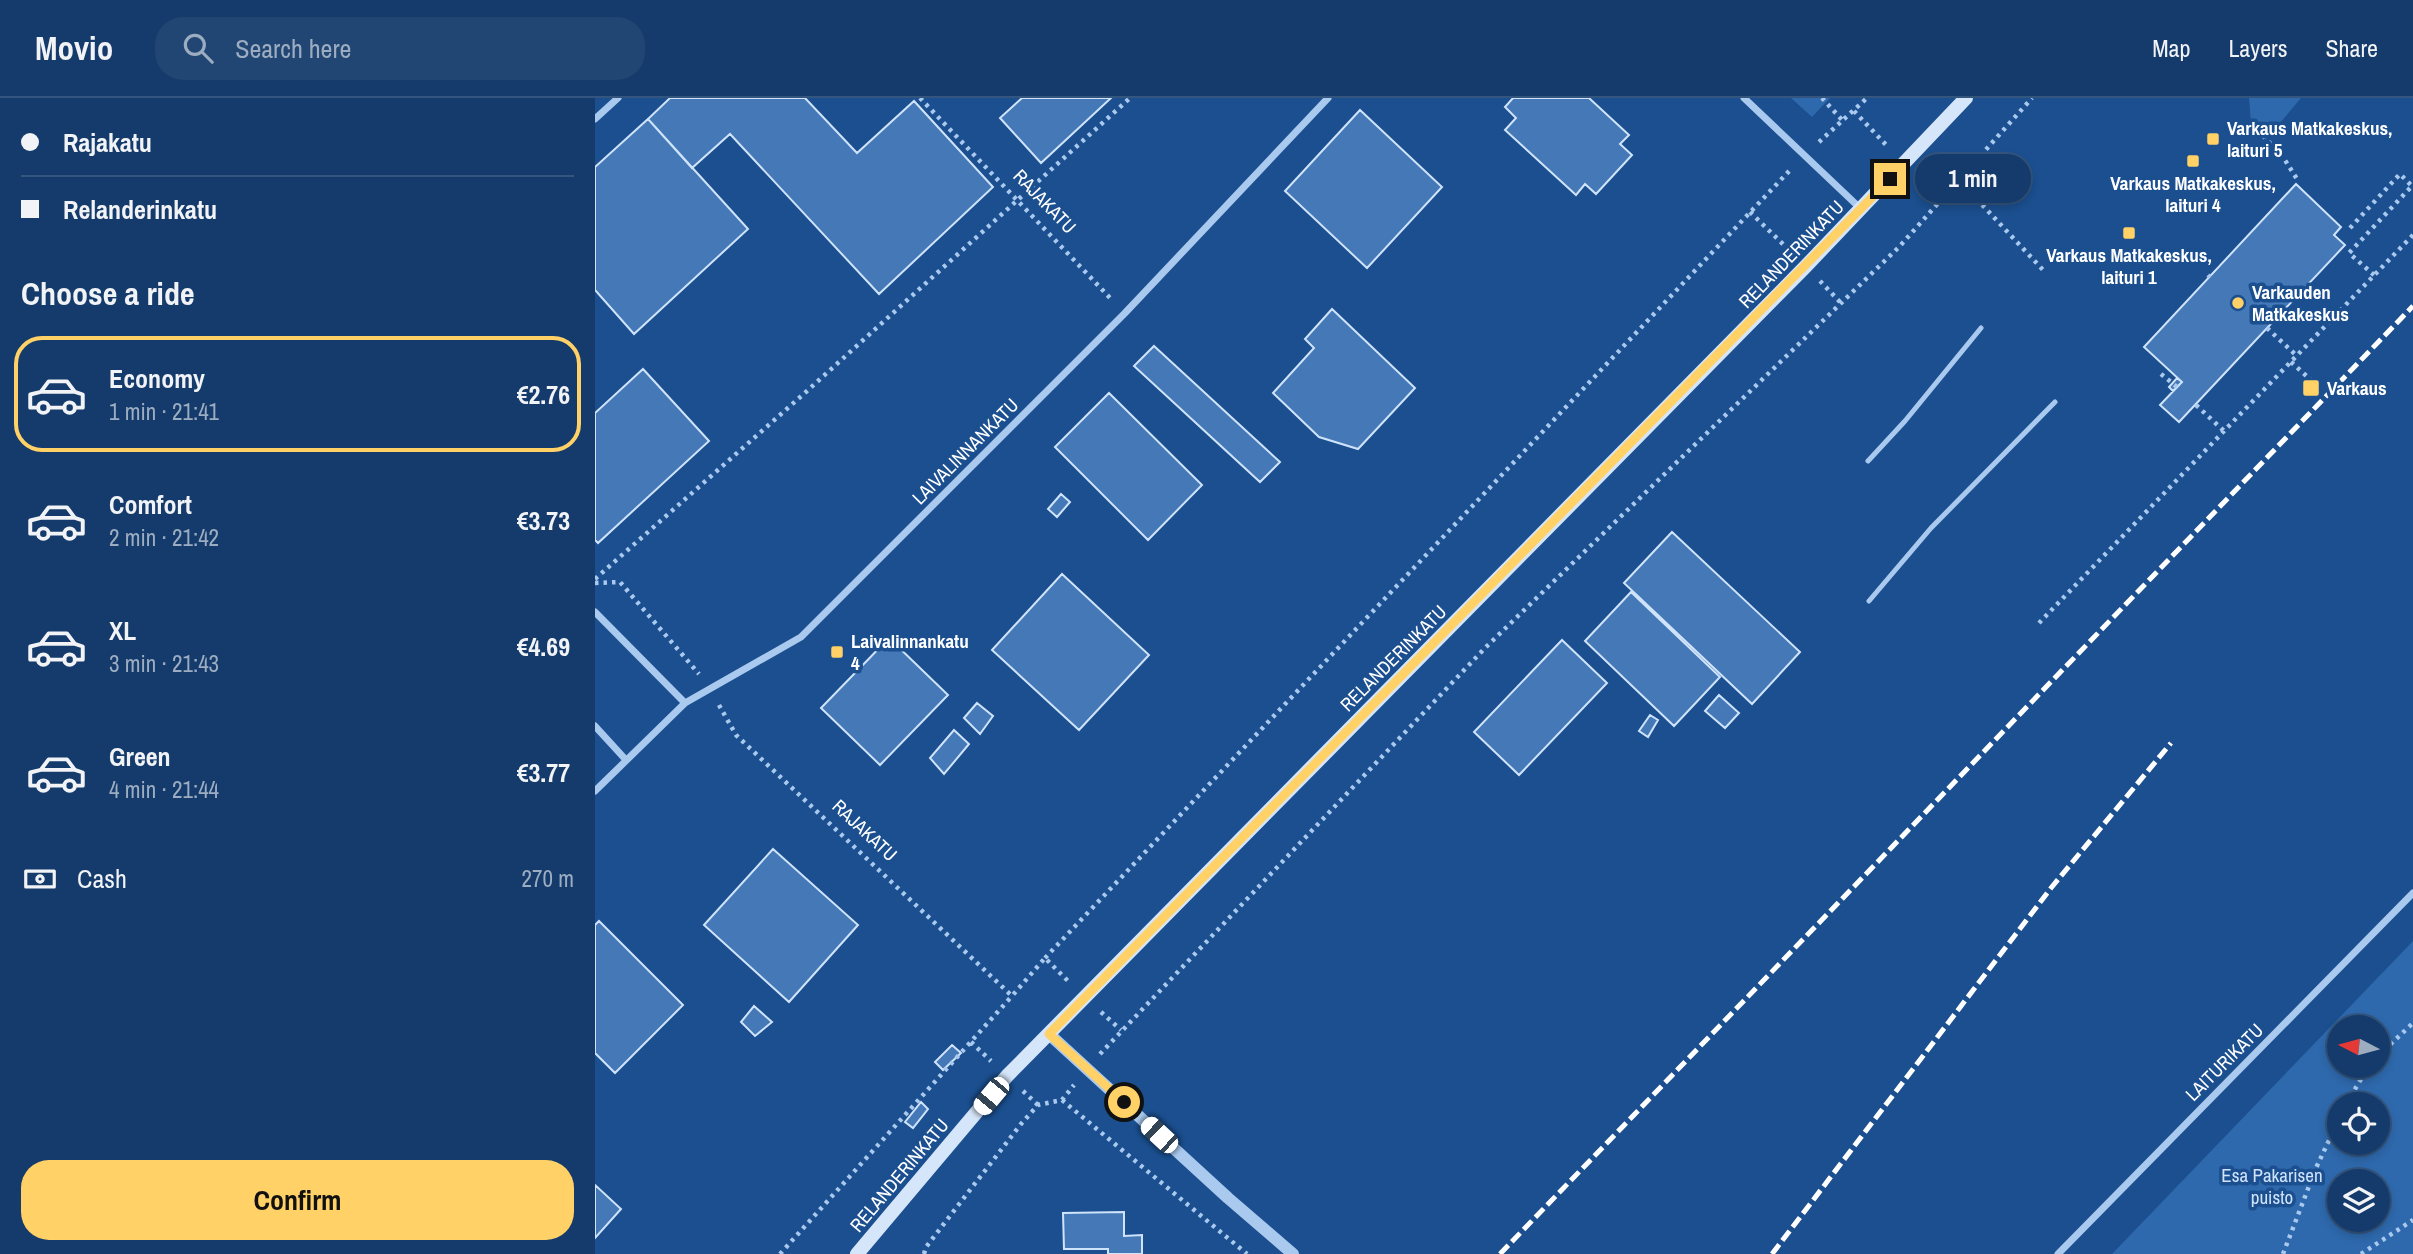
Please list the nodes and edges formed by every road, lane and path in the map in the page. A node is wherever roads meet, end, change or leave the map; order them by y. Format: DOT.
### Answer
graph roads {
  1 [pos="618,98"];
  2 [pos="921,98"];
  3 [pos="1130,98"];
  4 [pos="1328,98"];
  5 [pos="1744,98"];
  6 [pos="1822,98"];
  7 [pos="1867,98"];
  8 [pos="1966,98"];
  9 [pos="2032,98"];
  10 [pos="595,119"];
  11 [pos="1843,121"];
  12 [pos="2251,123"];
  13 [pos="1804,156"];
  14 [pos="2297,179"];
  15 [pos="1959,180"];
  16 [pos="1017,200"];
  17 [pos="1862,209"];
  18 [pos="2350,228"];
  19 [pos="2413,234"];
  20 [pos="2044,271"];
  21 [pos="2374,275"];
  22 [pos="1125,313"];
  23 [pos="1981,328"];
  24 [pos="2267,328"];
  25 [pos="2297,356"];
  26 [pos="2291,362"];
  27 [pos="2161,374"];
  28 [pos="2177,387"];
  29 [pos="2322,390"];
  30 [pos="2055,401"];
  31 [pos="2196,405"];
  32 [pos="2224,431"];
  33 [pos="1868,461"];
  34 [pos="595,581"];
  35 [pos="1869,601"];
  36 [pos="595,612"];
  37 [pos="2039,623"];
  38 [pos="711,688"];
  39 [pos="685,703"];
  40 [pos="595,726"];
  41 [pos="626,760"];
  42 [pos="595,791"];
  43 [pos="2413,893"];
  44 [pos="1045,958"];
  45 [pos="1012,996"];
  46 [pos="1086,998"];
  47 [pos="2413,1023"];
  48 [pos="1049,1034"];
  49 [pos="2391,1044"];
  50 [pos="2327,1145"];
  51 [pos="2413,1220"];
  52 [pos="780,1254"];
  53 [pos="857,1254"];
  54 [pos="924,1254"];
  55 [pos="1247,1254"];
  56 [pos="1293,1254"];
  57 [pos="2058,1254"];
  58 [pos="2283,1254"];
  59 [pos="2361,1254"];
  1 -- 10 [label="street"];
  2 -- 16 [label="path, RAJAKATU"];
  3 -- 16 [label="path"];
  4 -- 22 [label="street, LAIVALINNANKATU"];
  5 -- 13 [label="street"];
  6 -- 11 [label="path"];
  7 -- 11 [label="path"];
  8 -- 17 [label="main road, RELANDERINKATU"];
  9 -- 15 [label="path"];
  11 -- 13 [label="path"];
  12 -- 14 [label="path"];
  13 -- 17 [label="street"];
  13 -- 44 [label="path"];
  15 -- 20 [label="path"];
  15 -- 46 [label="path"];
  16 -- 22 [label="path, RAJAKATU"];
  16 -- 34 [label="path"];
  17 -- 46 [label="main road, RELANDERINKATU"];
  18 -- 21 [label="path"];
  19 -- 21 [label="path"];
  21 -- 25 [label="path"];
  22 -- 38 [label="street, LAIVALINNANKATU"];
  23 -- 33 [label="lane"];
  24 -- 25 [label="path"];
  25 -- 26 [label="path"];
  26 -- 29 [label="path"];
  26 -- 32 [label="path"];
  27 -- 28 [label="path"];
  30 -- 35 [label="lane"];
  31 -- 32 [label="path"];
  32 -- 37 [label="path"];
  34 -- 38 [label="path, RAJAKATU"];
  36 -- 39 [label="street"];
  38 -- 39 [label="street, LAIVALINNANKATU"];
  38 -- 45 [label="path, RAJAKATU"];
  39 -- 41 [label="street, LAIVALINNANKATU"];
  40 -- 41 [label="street"];
  41 -- 42 [label="street, LAIVALINNANKATU"];
  43 -- 57 [label="street, LAITURIKATU"];
  44 -- 45 [label="path"];
  44 -- 46 [label="path"];
  45 -- 52 [label="path"];
  46 -- 48 [label="main road, RELANDERINKATU"];
  47 -- 49 [label="path"];
  48 -- 53 [label="main road, RELANDERINKATU"];
  48 -- 56 [label="street"];
  50 -- 58 [label="path"];
  51 -- 59 [label="path"];
  54 -- 55 [label="path"];
}
